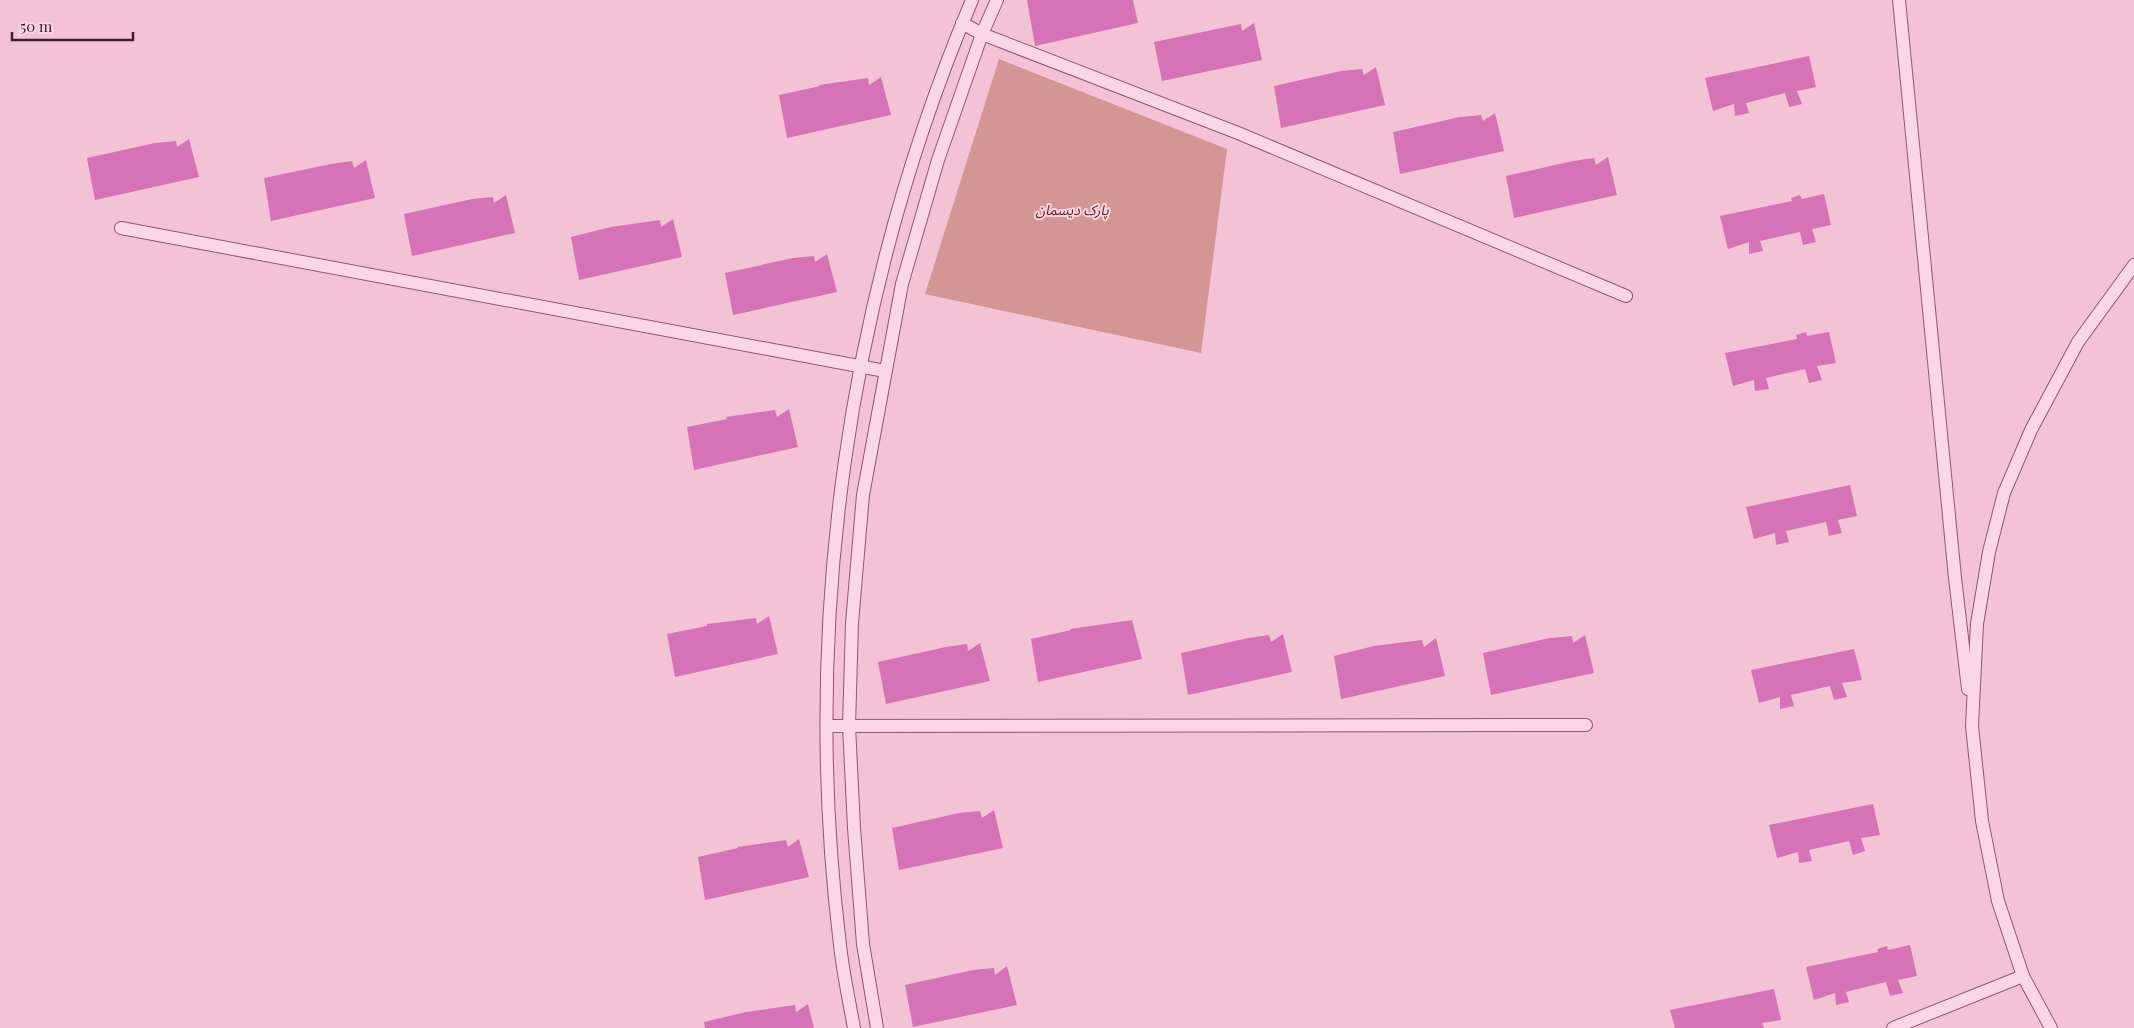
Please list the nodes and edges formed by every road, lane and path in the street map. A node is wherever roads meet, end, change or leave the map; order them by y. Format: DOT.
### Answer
graph roads {
  1 [pos="972,0"];
  2 [pos="997,0"];
  3 [pos="1899,0"];
  4 [pos="962,23"];
  5 [pos="982,34"];
  6 [pos="121,228"];
  7 [pos="2132,273"];
  8 [pos="1626,296"];
  9 [pos="860,368"];
  10 [pos="885,371"];
  11 [pos="1586,725"];
  12 [pos="827,726"];
  13 [pos="849,726"];
  14 [pos="1972,726"];
  15 [pos="2023,976"];
  16 [pos="854,1028"];
  17 [pos="877,1028"];
  18 [pos="1893,1028"];
  19 [pos="2051,1028"];
  1 -- 4 [label="street"];
  2 -- 5 [label="street"];
  3 -- 14 [label="street"];
  4 -- 5 [label="street"];
  4 -- 9 [label="street"];
  5 -- 8 [label="street"];
  5 -- 10 [label="street"];
  6 -- 9 [label="street"];
  7 -- 14 [label="street"];
  9 -- 10 [label="street"];
  9 -- 12 [label="street"];
  10 -- 13 [label="street"];
  11 -- 13 [label="street"];
  12 -- 13 [label="street"];
  12 -- 16 [label="street"];
  13 -- 17 [label="street"];
  14 -- 15 [label="street"];
  15 -- 18 [label="street"];
  15 -- 19 [label="street"];
}
